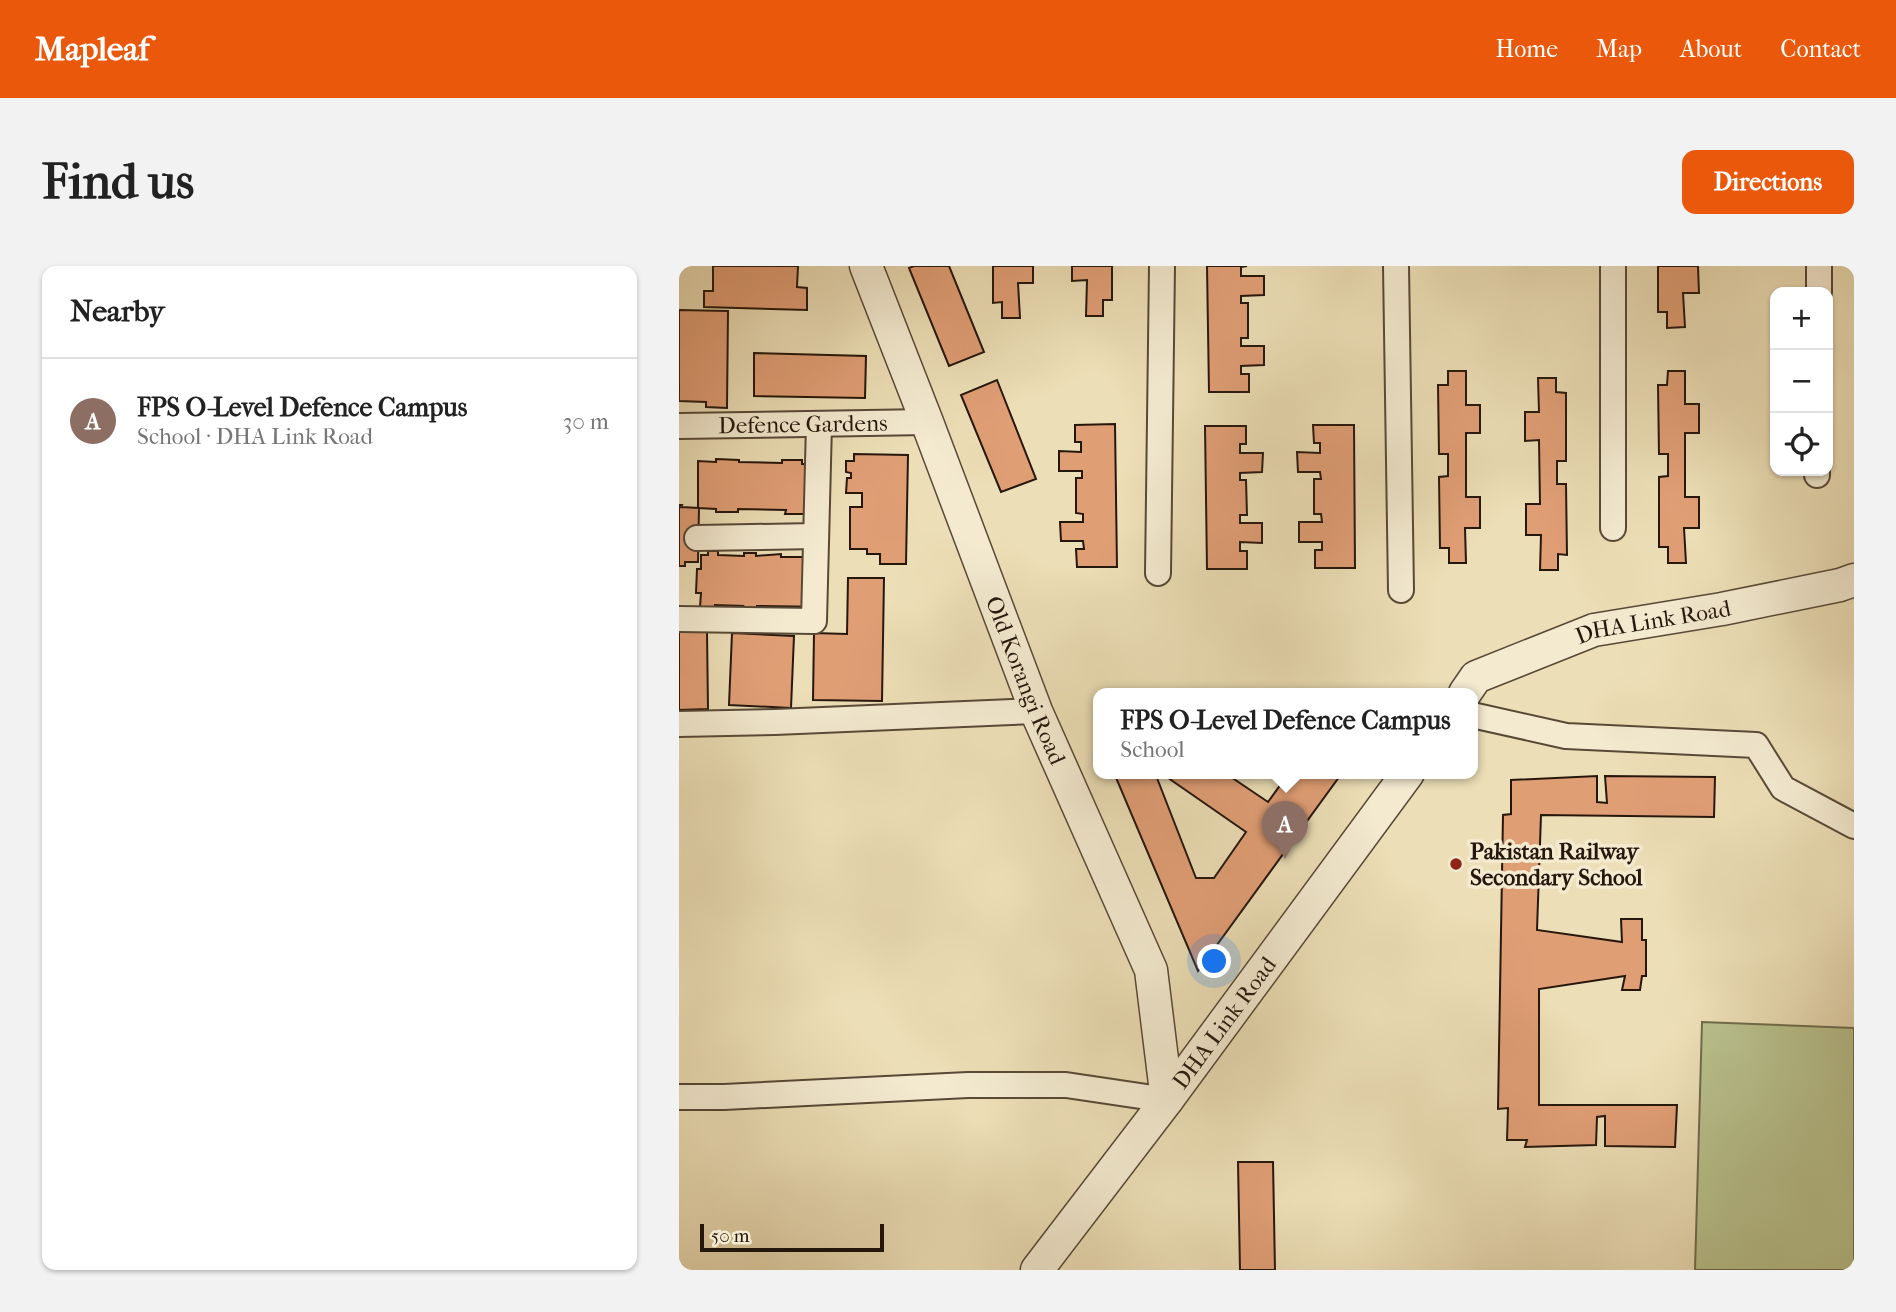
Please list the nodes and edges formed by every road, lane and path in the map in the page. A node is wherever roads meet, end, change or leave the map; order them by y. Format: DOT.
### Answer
graph roads {
  1 [pos="866,266"];
  2 [pos="1161,266"];
  3 [pos="1396,266"];
  4 [pos="1613,266"];
  5 [pos="1819,266"];
  6 [pos="1819,287"];
  7 [pos="927,422"];
  8 [pos="819,424"];
  9 [pos="679,426"];
  10 [pos="1613,528"];
  11 [pos="815,536"];
  12 [pos="697,538"];
  13 [pos="1158,573"];
  14 [pos="1854,580"];
  15 [pos="1401,590"];
  16 [pos="679,619"];
  17 [pos="1468,688"];
  18 [pos="1036,710"];
  19 [pos="1478,716"];
  20 [pos="679,724"];
  21 [pos="1404,779"];
  22 [pos="1854,826"];
  23 [pos="679,1097"];
  24 [pos="1167,1100"];
  25 [pos="1037,1270"];
  1 -- 7 [label="street, Old Korangi Road"];
  2 -- 13 [label="street"];
  3 -- 15 [label="street"];
  4 -- 10 [label="street"];
  5 -- 6 [label="street"];
  7 -- 8 [label="street, Defence Gardens"];
  7 -- 18 [label="street, Old Korangi Road"];
  8 -- 9 [label="street, Defence Gardens"];
  8 -- 11 [label="street"];
  11 -- 12 [label="street"];
  11 -- 16 [label="street"];
  14 -- 17 [label="street, DHA Link Road"];
  18 -- 20 [label="street"];
  18 -- 24 [label="street, Old Korangi Road"];
  19 -- 22 [label="street"];
  21 -- 24 [label="street, DHA Link Road"];
  23 -- 24 [label="street"];
  24 -- 25 [label="street, DHA Link Road"];
}
